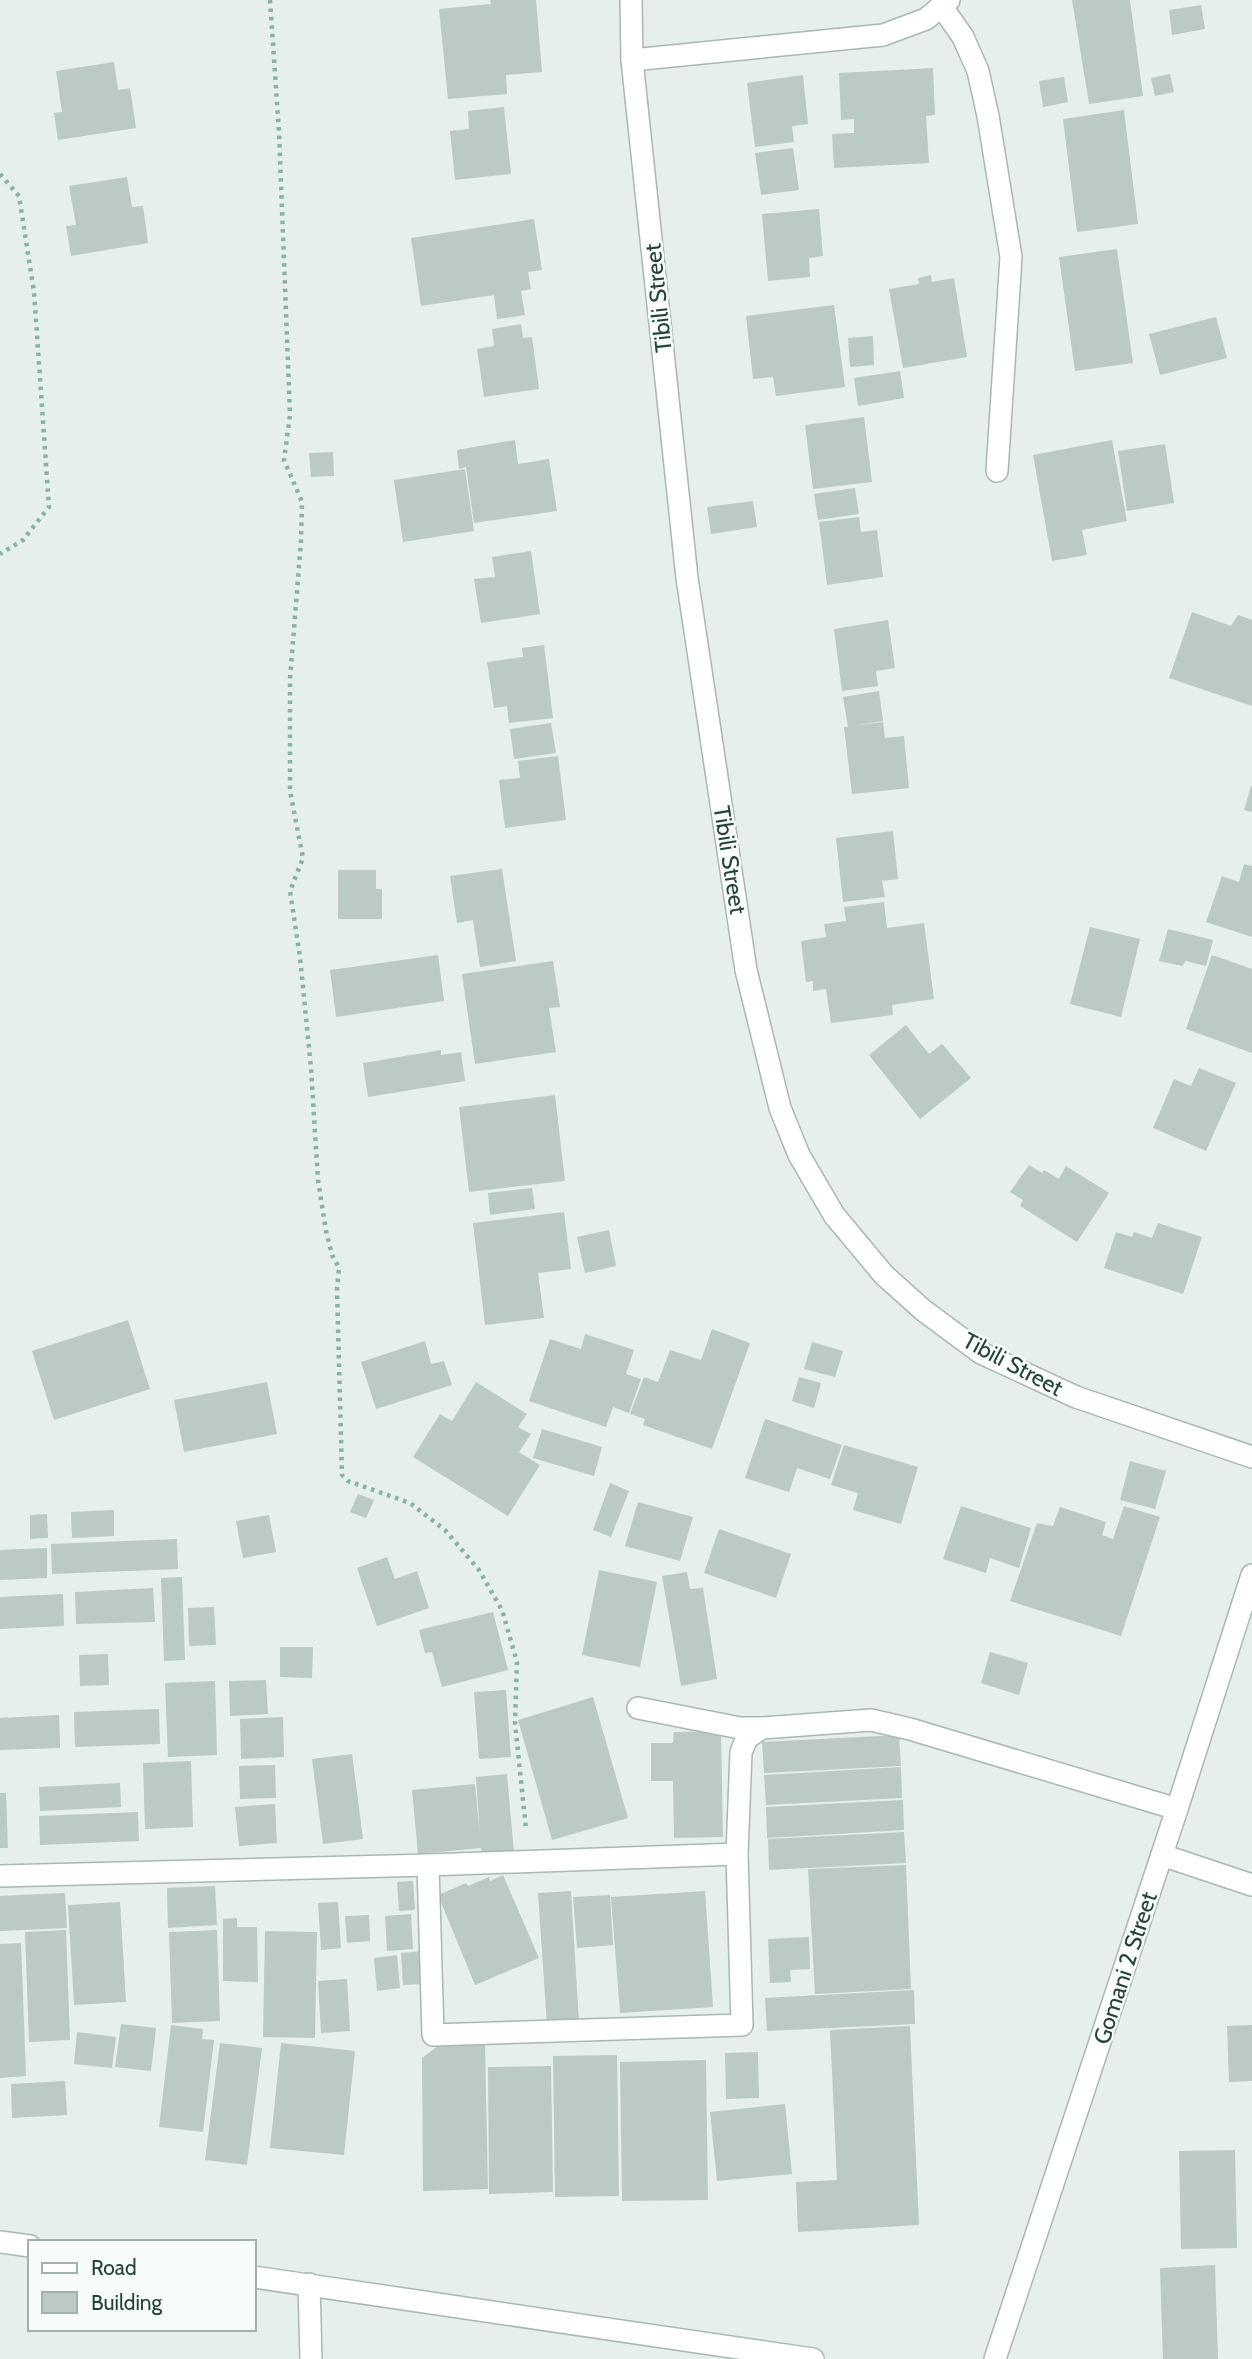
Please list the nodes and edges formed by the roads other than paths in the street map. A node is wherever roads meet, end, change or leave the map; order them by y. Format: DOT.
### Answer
graph roads {
  1 [pos="631,0"];
  2 [pos="945,4"];
  3 [pos="632,60"];
  4 [pos="997,471"];
  5 [pos="1252,1457"];
  6 [pos="1252,1576"];
  7 [pos="638,1708"];
  8 [pos="762,1728"];
  9 [pos="1177,1809"];
  10 [pos="737,1854"];
  11 [pos="1162,1855"];
  12 [pos="428,1865"];
  13 [pos="0,1876"];
  14 [pos="1252,1885"];
  15 [pos="0,2242"];
  16 [pos="28,2246"];
  17 [pos="256,2277"];
  18 [pos="309,2284"];
  19 [pos="311,2359"];
  20 [pos="813,2359"];
  21 [pos="995,2359"];
  1 -- 3 [label="street, Tibili Street"];
  2 -- 3 [label="street"];
  2 -- 4 [label="street"];
  3 -- 5 [label="street, Tibili Street"];
  6 -- 9 [label="street, Gomani 2 Street"];
  7 -- 8 [label="street"];
  8 -- 9 [label="street"];
  8 -- 10 [label="street"];
  9 -- 11 [label="street, Gomani 2 Street"];
  10 -- 12 [label="street"];
  10 -- 12 [label="street"];
  11 -- 14 [label="street"];
  11 -- 21 [label="street, Gomani 2 Street"];
  12 -- 13 [label="street"];
  15 -- 16 [label="street"];
  17 -- 18 [label="street"];
  18 -- 19 [label="street"];
  18 -- 20 [label="street"];
}
